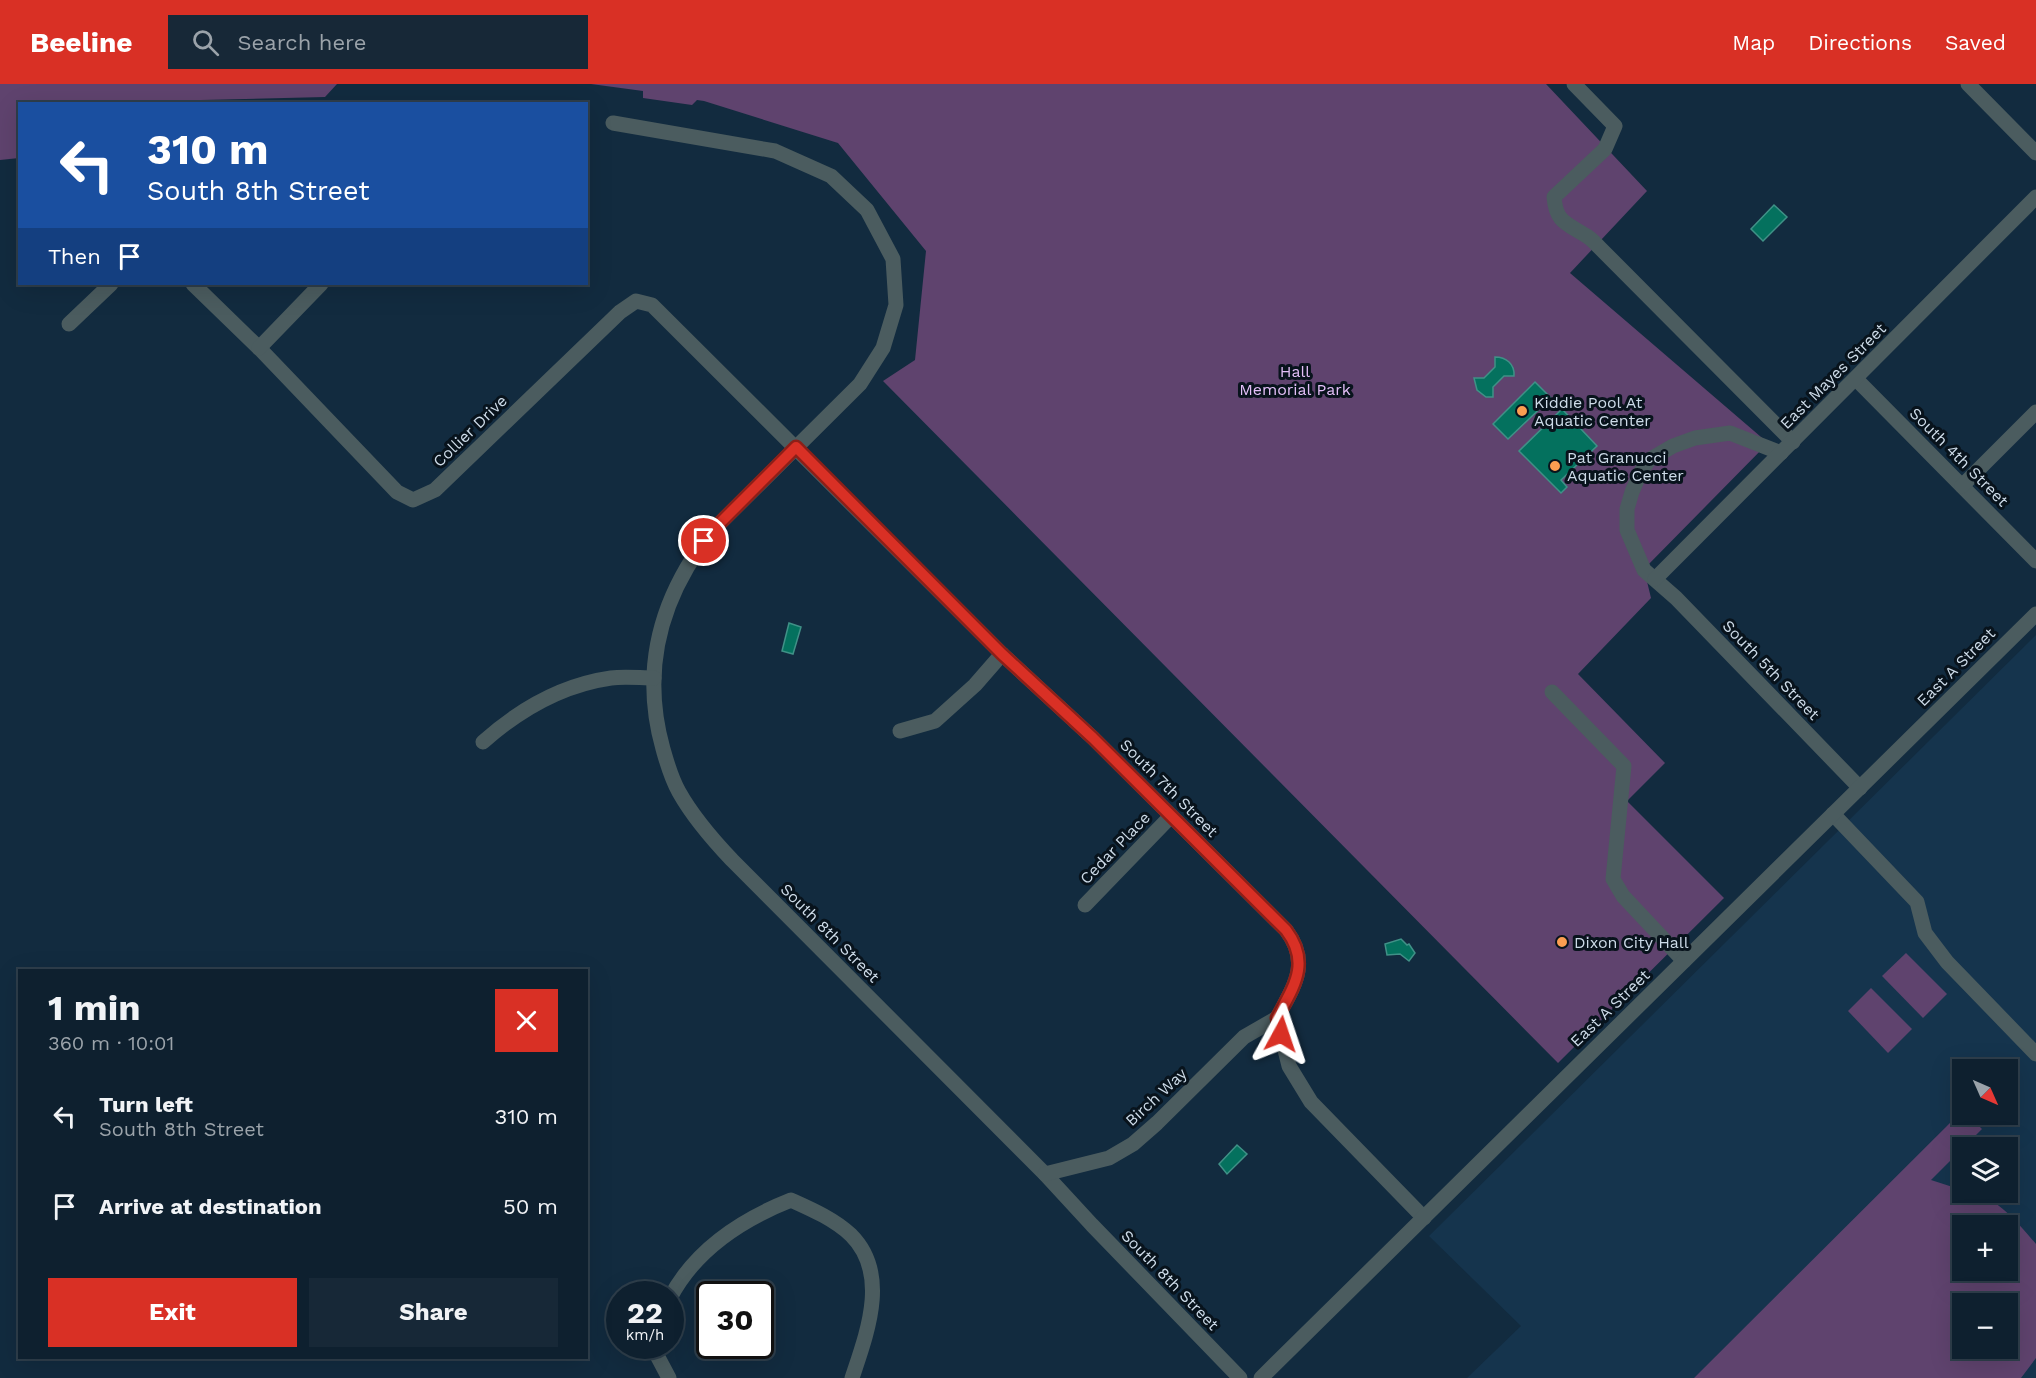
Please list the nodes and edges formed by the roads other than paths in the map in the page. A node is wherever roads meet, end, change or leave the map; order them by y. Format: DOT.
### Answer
graph roads {
  1 [pos="1574,84"];
  2 [pos="1968,84"];
  3 [pos="613,123"];
  4 [pos="2036,153"];
  5 [pos="2036,197"];
  6 [pos="110,285"];
  7 [pos="194,285"];
  8 [pos="320,285"];
  9 [pos="69,324"];
  10 [pos="258,348"];
  11 [pos="1856,379"];
  12 [pos="2036,412"];
  13 [pos="776,427"];
  14 [pos="1793,442"];
  15 [pos="796,447"];
  16 [pos="1781,453"];
  17 [pos="1962,486"];
  18 [pos="2036,561"];
  19 [pos="1655,579"];
  20 [pos="2036,614"];
  21 [pos="1002,654"];
  22 [pos="654,678"];
  23 [pos="1552,692"];
  24 [pos="900,731"];
  25 [pos="483,742"];
  26 [pos="1860,788"];
  27 [pos="1833,814"];
  28 [pos="1171,816"];
  29 [pos="1085,905"];
  30 [pos="1684,961"];
  31 [pos="1277,1018"];
  32 [pos="2036,1054"];
  33 [pos="1045,1174"];
  34 [pos="1424,1218"];
  35 [pos="682,1281"];
  36 [pos="659,1359"];
  37 [pos="669,1378"];
  38 [pos="852,1378"];
  39 [pos="1240,1378"];
  40 [pos="1261,1378"];
  1 -- 14 [label="street"];
  2 -- 4 [label="street"];
  3 -- 15 [label="street, South 8th Street"];
  5 -- 11 [label="street, East Mayes Street"];
  6 -- 9 [label="street"];
  7 -- 10 [label="street, Collier Drive"];
  8 -- 10 [label="street"];
  10 -- 13 [label="street, Collier Drive"];
  11 -- 14 [label="street, East Mayes Street"];
  11 -- 17 [label="street, South 4th Street"];
  12 -- 17 [label="street"];
  13 -- 15 [label="street, South 7th Street"];
  14 -- 16 [label="street, East Mayes Street"];
  15 -- 21 [label="street, South 7th Street"];
  15 -- 22 [label="street, South 8th Street"];
  16 -- 19 [label="street, East Mayes Street"];
  16 -- 19 [label="street, South 5th Street"];
  17 -- 18 [label="street, South 4th Street"];
  19 -- 26 [label="street, South 5th Street"];
  20 -- 26 [label="street, East A Street"];
  21 -- 24 [label="street"];
  21 -- 28 [label="street, South 7th Street"];
  22 -- 25 [label="street"];
  22 -- 33 [label="street, South 8th Street"];
  23 -- 30 [label="street"];
  26 -- 27 [label="street, East A Street"];
  27 -- 30 [label="street, East A Street"];
  27 -- 32 [label="street"];
  28 -- 29 [label="street, Cedar Place"];
  28 -- 31 [label="street, South 7th Street"];
  30 -- 34 [label="street, East A Street"];
  31 -- 33 [label="street, Birch Way"];
  31 -- 34 [label="street"];
  33 -- 39 [label="street, South 8th Street"];
  34 -- 40 [label="street, East A Street"];
  35 -- 38 [label="street"];
  36 -- 37 [label="street"];
}
